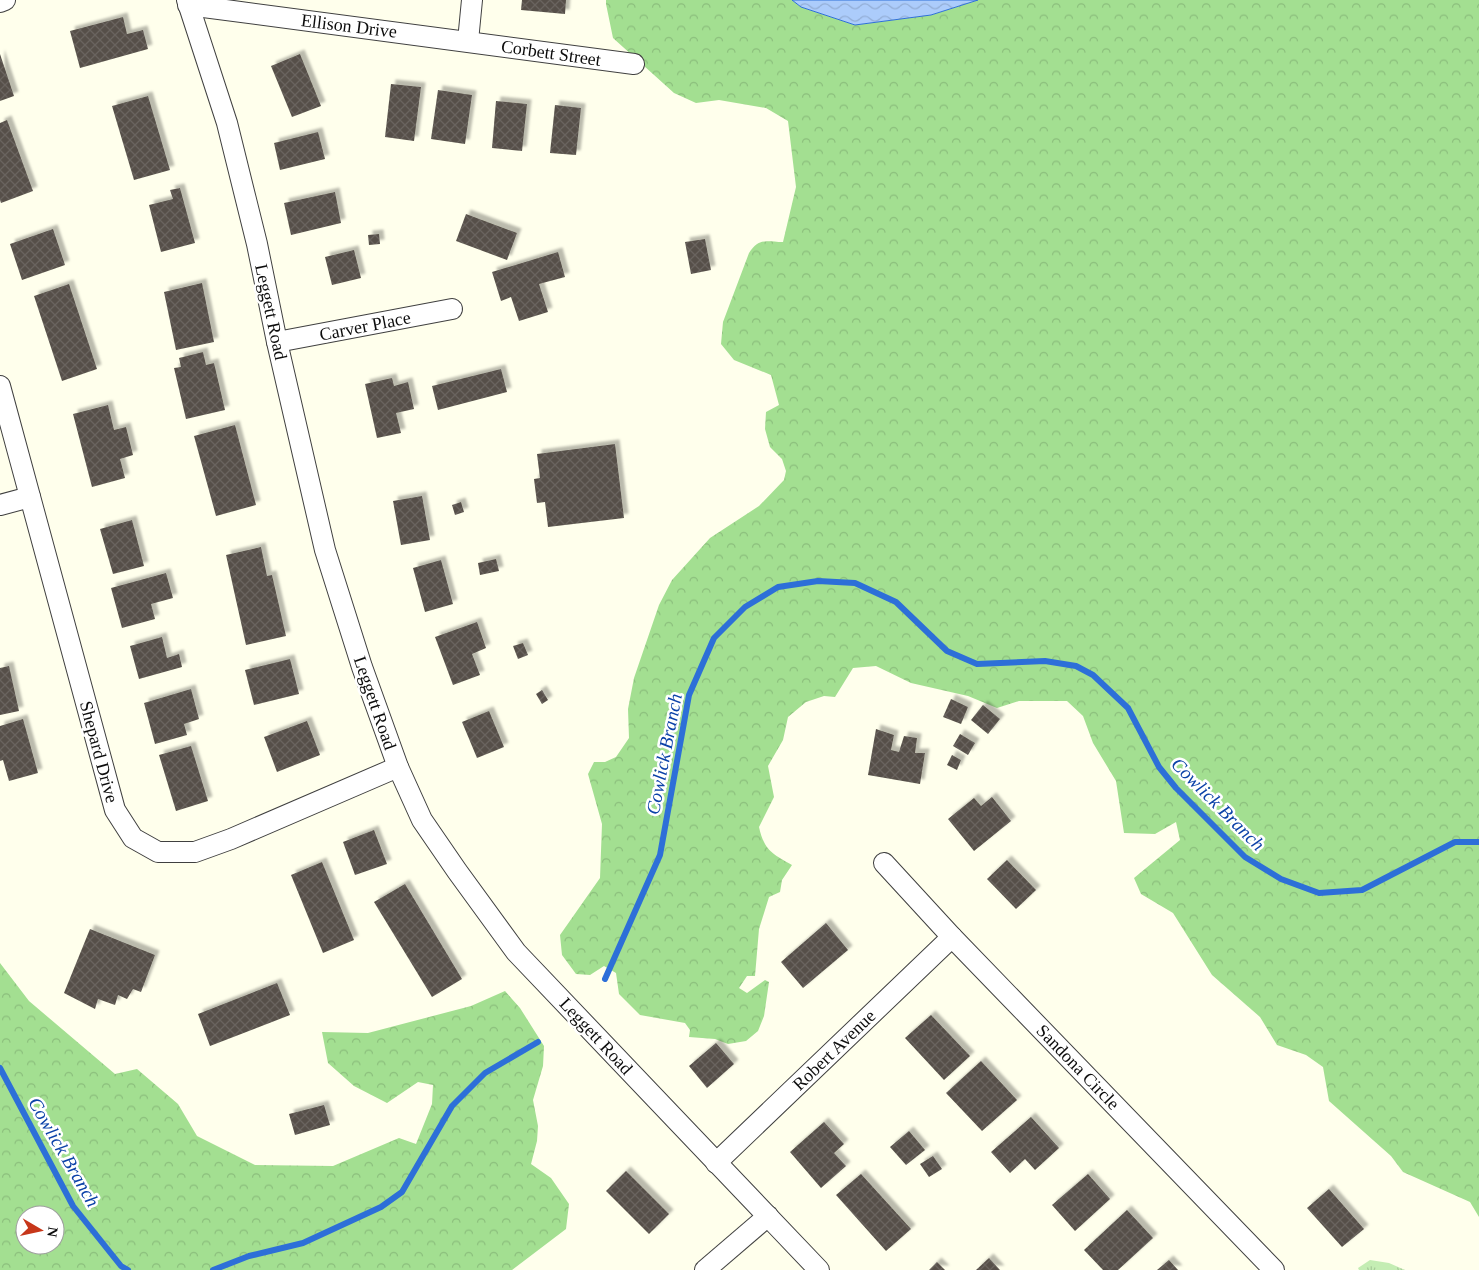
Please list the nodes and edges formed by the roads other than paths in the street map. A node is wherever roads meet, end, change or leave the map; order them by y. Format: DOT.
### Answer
graph roads {
  1 [pos="5,0"];
  2 [pos="472,0"];
  3 [pos="0,2"];
  4 [pos="188,3"];
  5 [pos="468,42"];
  6 [pos="634,64"];
  7 [pos="452,309"];
  8 [pos="277,342"];
  9 [pos="0,386"];
  10 [pos="30,497"];
  11 [pos="0,506"];
  12 [pos="398,767"];
  13 [pos="884,863"];
  14 [pos="952,937"];
  15 [pos="716,1163"];
  16 [pos="768,1216"];
  17 [pos="705,1270"];
  18 [pos="819,1270"];
  19 [pos="1274,1270"];
  1 -- 3 [label="street"];
  2 -- 5 [label="street"];
  4 -- 5 [label="street, Ellison Drive"];
  4 -- 8 [label="street, Leggett Road"];
  5 -- 6 [label="street, Corbett Street"];
  7 -- 8 [label="street, Carver Place"];
  8 -- 12 [label="street, Leggett Road"];
  9 -- 10 [label="street, Shepard Drive"];
  10 -- 11 [label="street"];
  10 -- 12 [label="street, Shepard Drive"];
  12 -- 15 [label="street, Leggett Road"];
  13 -- 14 [label="street, Sandona Circle"];
  14 -- 15 [label="street, Robert Avenue"];
  14 -- 19 [label="street, Sandona Circle"];
  15 -- 16 [label="street, Leggett Road"];
  16 -- 17 [label="street"];
  16 -- 18 [label="street, Leggett Road"];
}
